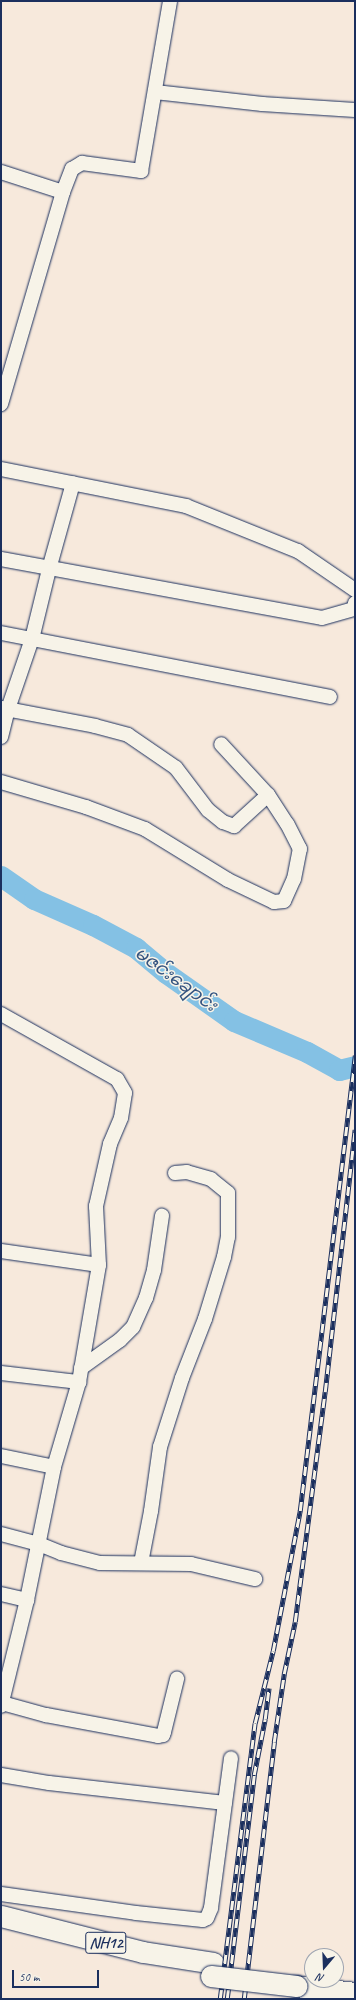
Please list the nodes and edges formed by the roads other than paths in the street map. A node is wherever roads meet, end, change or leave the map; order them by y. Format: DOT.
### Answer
graph roads {
  1 [pos="170,1"];
  2 [pos="155,92"];
  3 [pos="355,110"];
  4 [pos="1,172"];
  5 [pos="63,192"];
  6 [pos="1,404"];
  7 [pos="1,469"];
  8 [pos="73,483"];
  9 [pos="1,559"];
  10 [pos="49,569"];
  11 [pos="355,590"];
  12 [pos="355,603"];
  13 [pos="1,633"];
  14 [pos="32,639"];
  15 [pos="330,697"];
  16 [pos="5,709"];
  17 [pos="1,737"];
  18 [pos="221,744"];
  19 [pos="1,782"];
  20 [pos="268,795"];
  21 [pos="1,1014"];
  22 [pos="175,1173"];
  23 [pos="162,1216"];
  24 [pos="1,1251"];
  25 [pos="99,1265"];
  26 [pos="81,1368"];
  27 [pos="1,1373"];
  28 [pos="79,1382"];
  29 [pos="1,1456"];
  30 [pos="54,1467"];
  31 [pos="1,1534"];
  32 [pos="39,1544"];
  33 [pos="141,1563"];
  34 [pos="255,1578"];
  35 [pos="1,1594"];
  36 [pos="27,1600"];
  37 [pos="177,1678"];
  38 [pos="1,1704"];
  39 [pos="231,1758"];
  40 [pos="1,1775"];
  41 [pos="225,1803"];
  42 [pos="1,1894"];
  43 [pos="1,1916"];
  44 [pos="1,1928"];
  45 [pos="212,1970"];
  46 [pos="302,1978"];
  47 [pos="344,1980"];
  48 [pos="355,1981"];
  49 [pos="355,1993"];
  1 -- 2 [label="street"];
  2 -- 3 [label="street"];
  2 -- 5 [label="street"];
  4 -- 5 [label="street"];
  5 -- 6 [label="street"];
  7 -- 8 [label="street"];
  8 -- 10 [label="street"];
  8 -- 11 [label="street"];
  9 -- 10 [label="street"];
  10 -- 12 [label="street"];
  10 -- 14 [label="street"];
  13 -- 14 [label="street"];
  14 -- 15 [label="street"];
  14 -- 16 [label="street"];
  16 -- 17 [label="street"];
  16 -- 20 [label="street"];
  18 -- 20 [label="street"];
  19 -- 20 [label="street"];
  21 -- 25 [label="street"];
  22 -- 33 [label="street"];
  23 -- 26 [label="street"];
  24 -- 25 [label="street"];
  25 -- 26 [label="street"];
  26 -- 28 [label="street"];
  27 -- 28 [label="street"];
  28 -- 30 [label="street"];
  29 -- 30 [label="street"];
  30 -- 32 [label="street"];
  31 -- 32 [label="street"];
  32 -- 33 [label="street"];
  32 -- 36 [label="street"];
  33 -- 34 [label="street"];
  35 -- 36 [label="street"];
  36 -- 38 [label="street"];
  37 -- 38 [label="street"];
  39 -- 41 [label="street"];
  40 -- 41 [label="street"];
  41 -- 42 [label="street"];
  43 -- 45 [label="highway, NH12"];
  44 -- 45 [label="highway, NH12"];
  45 -- 46 [label="highway, NH12"];
  46 -- 49 [label="highway, NH12"];
  47 -- 48 [label="highway"];
}
